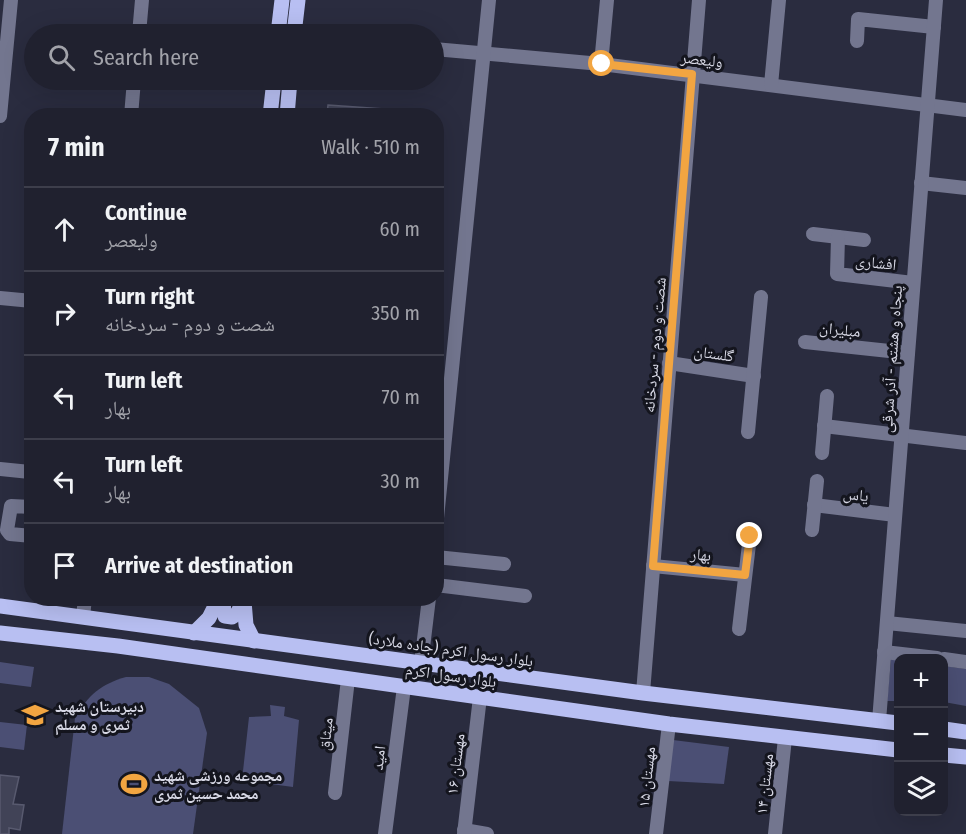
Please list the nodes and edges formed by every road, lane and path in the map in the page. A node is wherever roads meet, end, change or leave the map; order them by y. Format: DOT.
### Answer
graph roads {
  1 [pos="11,0"];
  2 [pos="142,0"];
  3 [pos="282,0"];
  4 [pos="298,0"];
  5 [pos="489,0"];
  6 [pos="607,0"];
  7 [pos="699,0"];
  8 [pos="779,0"];
  9 [pos="936,0"];
  10 [pos="140,24"];
  11 [pos="279,24"];
  12 [pos="295,24"];
  13 [pos="934,27"];
  14 [pos="857,41"];
  15 [pos="444,50"];
  16 [pos="484,54"];
  17 [pos="602,64"];
  18 [pos="692,74"];
  19 [pos="771,85"];
  20 [pos="134,90"];
  21 [pos="273,90"];
  22 [pos="289,90"];
  23 [pos="927,105"];
  24 [pos="132,108"];
  25 [pos="271,108"];
  26 [pos="288,108"];
  27 [pos="966,110"];
  28 [pos="0,116"];
  29 [pos="921,183"];
  30 [pos="966,188"];
  31 [pos="813,234"];
  32 [pos="838,237"];
  33 [pos="864,240"];
  34 [pos="913,283"];
  35 [pos="761,297"];
  36 [pos="0,298"];
  37 [pos="24,300"];
  38 [pos="805,342"];
  39 [pos="908,353"];
  40 [pos="669,363"];
  41 [pos="754,376"];
  42 [pos="827,396"];
  43 [pos="824,426"];
  44 [pos="748,432"];
  45 [pos="901,436"];
  46 [pos="966,443"];
  47 [pos="444,449"];
  48 [pos="822,453"];
  49 [pos="0,469"];
  50 [pos="24,471"];
  51 [pos="817,481"];
  52 [pos="814,506"];
  53 [pos="24,507"];
  54 [pos="895,515"];
  55 [pos="812,530"];
  56 [pos="24,535"];
  57 [pos="750,536"];
  58 [pos="444,558"];
  59 [pos="504,564"];
  60 [pos="653,566"];
  61 [pos="745,575"];
  62 [pos="444,586"];
  63 [pos="525,596"];
  64 [pos="0,606"];
  65 [pos="84,606"];
  66 [pos="216,606"];
  67 [pos="223,606"];
  68 [pos="240,606"];
  69 [pos="244,606"];
  70 [pos="428,606"];
  71 [pos="83,617"];
  72 [pos="887,623"];
  73 [pos="739,629"];
  74 [pos="966,631"];
  75 [pos="194,633"];
  76 [pos="2,634"];
  77 [pos="254,641"];
  78 [pos="884,652"];
  79 [pos="902,654"];
  80 [pos="948,660"];
  81 [pos="966,662"];
  82 [pos="421,664"];
  83 [pos="348,679"];
  84 [pos="404,687"];
  85 [pos="643,693"];
  86 [pos="480,697"];
  87 [pos="879,721"];
  88 [pos="894,723"];
  89 [pos="669,724"];
  90 [pos="948,730"];
  91 [pos="966,732"];
  92 [pos="785,738"];
  93 [pos="894,750"];
  94 [pos="948,755"];
  95 [pos="966,757"];
  96 [pos="335,793"];
  97 [pos="464,832"];
  98 [pos="385,834"];
  99 [pos="487,834"];
  100 [pos="656,834"];
  101 [pos="775,834"];
  1 -- 28 [label="street"];
  2 -- 10 [label="street"];
  3 -- 11 [label="main road"];
  4 -- 12 [label="main road"];
  5 -- 16 [label="street"];
  6 -- 17 [label="street"];
  7 -- 18 [label="street, شصت و دوم - سردخانه"];
  8 -- 19 [label="street"];
  9 -- 13 [label="street, پنجاه و هشتم - آذر شرقی"];
  13 -- 14 [label="street"];
  13 -- 23 [label="street, پنجاه و هشتم - آذر شرقی"];
  15 -- 16 [label="street, ولیعصر"];
  16 -- 17 [label="street, ولیعصر"];
  16 -- 47 [label="street"];
  17 -- 18 [label="street, ولیعصر"];
  18 -- 19 [label="street, ولیعصر"];
  18 -- 40 [label="street, شصت و دوم - سردخانه"];
  19 -- 23 [label="street, ولیعصر"];
  20 -- 24 [label="street"];
  21 -- 25 [label="main road"];
  22 -- 26 [label="main road"];
  23 -- 27 [label="street, ولیعصر"];
  23 -- 29 [label="street, پنجاه و هشتم - آذر شرقی"];
  29 -- 30 [label="street"];
  29 -- 34 [label="street, پنجاه و هشتم - آذر شرقی"];
  31 -- 32 [label="street"];
  32 -- 33 [label="street"];
  32 -- 34 [label="street, افشاری"];
  34 -- 39 [label="street, پنجاه و هشتم - آذر شرقی"];
  35 -- 41 [label="street"];
  36 -- 37 [label="street"];
  38 -- 39 [label="street, مبلیران"];
  39 -- 45 [label="street, پنجاه و هشتم - آذر شرقی"];
  40 -- 41 [label="street, گلستان"];
  40 -- 60 [label="street, شصت و دوم - سردخانه"];
  41 -- 44 [label="street"];
  42 -- 43 [label="street"];
  43 -- 45 [label="street"];
  43 -- 48 [label="street"];
  45 -- 46 [label="street"];
  45 -- 54 [label="street, پنجاه و هشتم - آذر شرقی"];
  49 -- 50 [label="street"];
  51 -- 52 [label="street"];
  52 -- 54 [label="street, یاس"];
  52 -- 55 [label="street"];
  53 -- 56 [label="street"];
  54 -- 72 [label="street, پنجاه و هشتم - آذر شرقی"];
  57 -- 61 [label="street"];
  58 -- 59 [label="street"];
  60 -- 61 [label="street, بهار"];
  60 -- 85 [label="street, شصت و دوم - سردخانه"];
  61 -- 73 [label="street"];
  62 -- 63 [label="street"];
  64 -- 71 [label="main road, بلوار رسول اکرم (جاده ملارد)"];
  65 -- 71 [label="street"];
  66 -- 75 [label="main road"];
  67 -- 68 [label="main road"];
  69 -- 77 [label="main road"];
  70 -- 82 [label="street"];
  71 -- 75 [label="main road, بلوار رسول اکرم (جاده ملارد)"];
  72 -- 74 [label="street"];
  72 -- 78 [label="street, پنجاه و هشتم - آذر شرقی"];
  75 -- 77 [label="main road, بلوار رسول اکرم (جاده ملارد)"];
  76 -- 83 [label="main road, بلوار رسول اکرم"];
  77 -- 82 [label="main road, بلوار رسول اکرم (جاده ملارد)"];
  78 -- 79 [label="street"];
  78 -- 87 [label="street, پنجاه و هشتم - آذر شرقی"];
  80 -- 81 [label="street"];
  82 -- 85 [label="main road, بلوار رسول اکرم (جاده ملارد)"];
  83 -- 84 [label="main road, بلوار رسول اکرم"];
  83 -- 96 [label="street, میثاق"];
  84 -- 86 [label="main road, بلوار رسول اکرم"];
  84 -- 98 [label="street, امید"];
  85 -- 87 [label="main road, بلوار رسول اکرم (جاده ملارد)"];
  86 -- 89 [label="main road, بلوار رسول اکرم"];
  86 -- 97 [label="street, مهستان ۱۶"];
  87 -- 88 [label="main road, بلوار رسول اکرم (جاده ملارد)"];
  89 -- 92 [label="main road, بلوار رسول اکرم"];
  89 -- 100 [label="street, مهستان ۱۵"];
  90 -- 91 [label="main road"];
  92 -- 93 [label="main road, بلوار رسول اکرم"];
  92 -- 101 [label="street, مهستان ۱۴"];
  94 -- 95 [label="main road"];
  97 -- 99 [label="street"];
}
